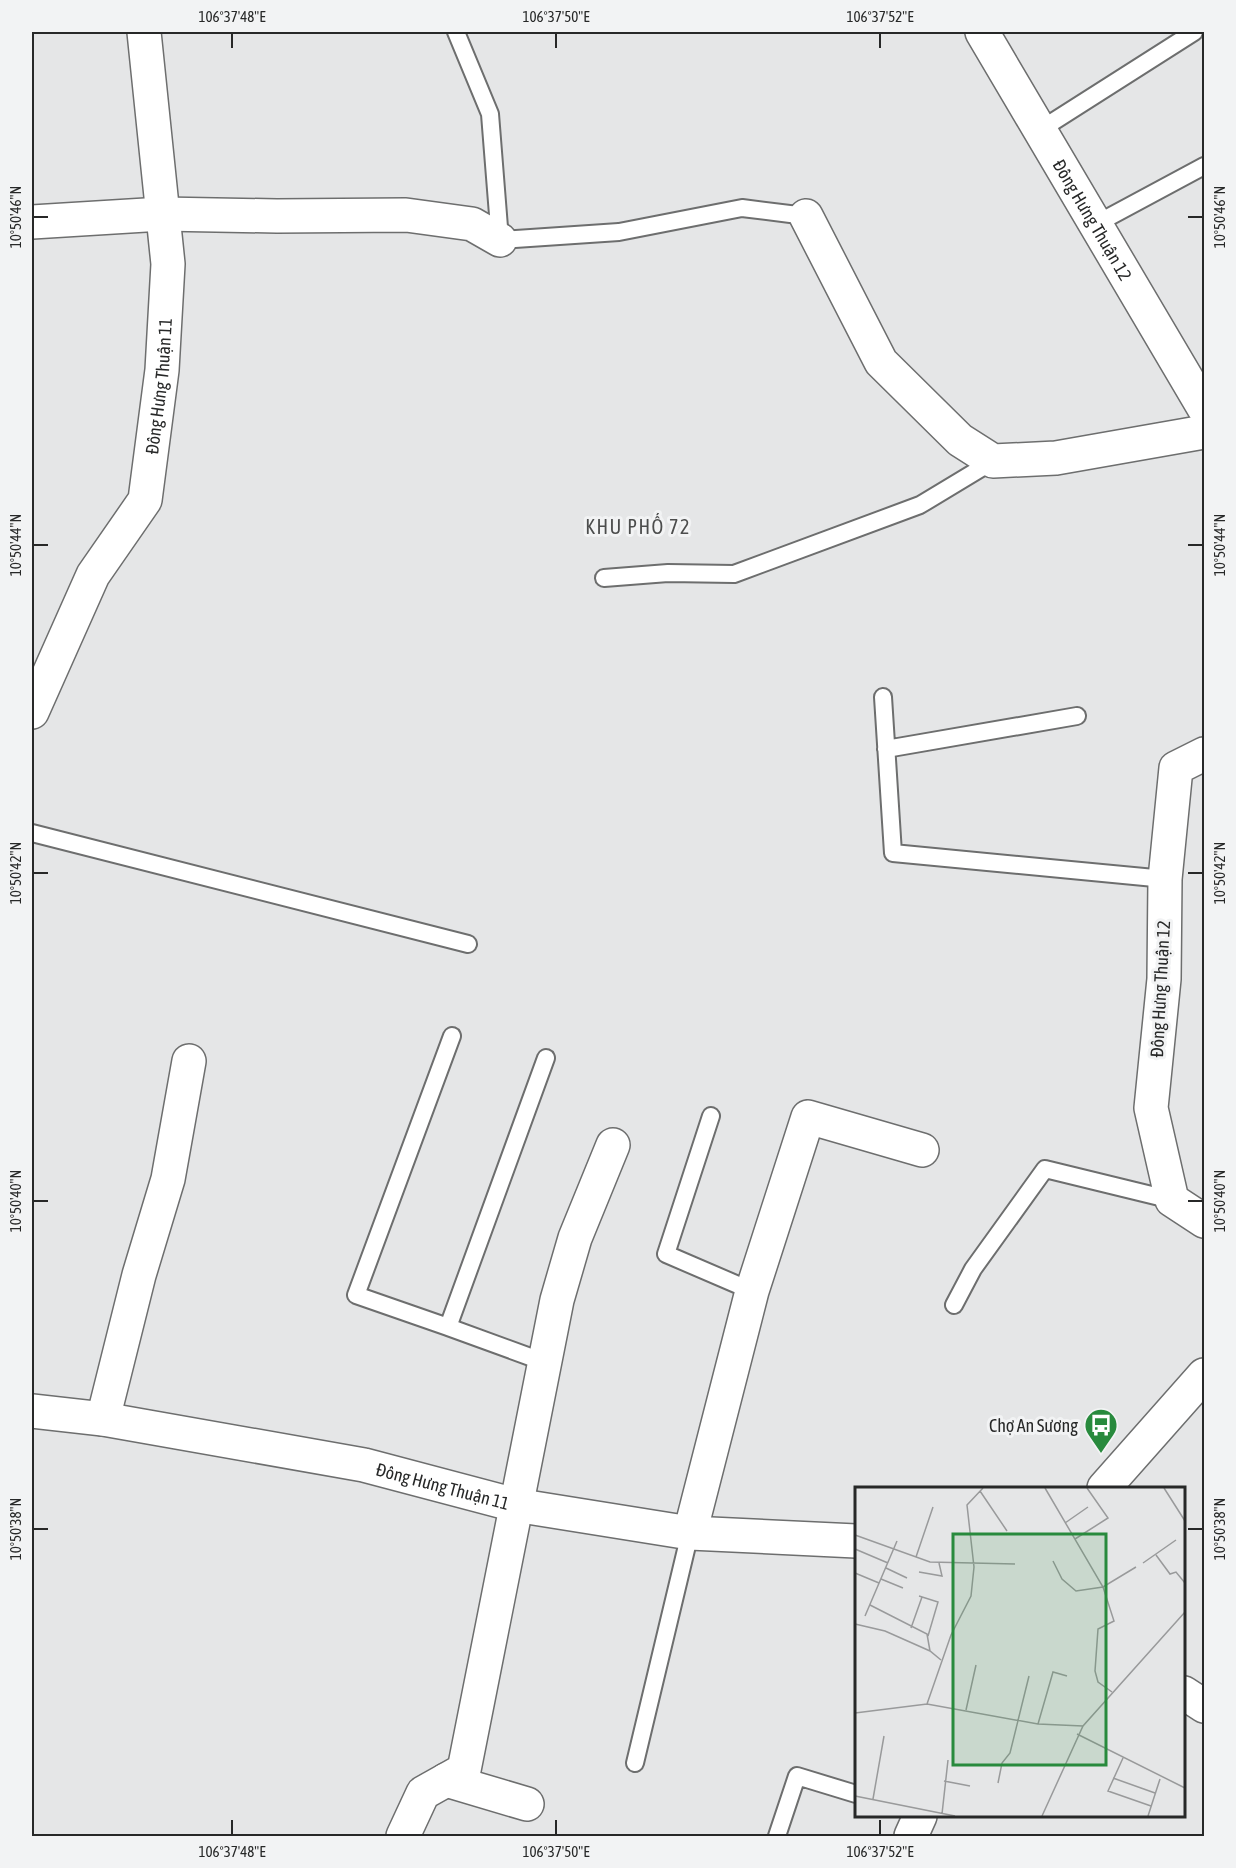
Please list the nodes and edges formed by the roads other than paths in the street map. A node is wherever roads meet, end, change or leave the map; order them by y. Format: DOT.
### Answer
graph roads {
  1 [pos="144,32"];
  2 [pos="456,32"];
  3 [pos="1194,32"];
  4 [pos="994,36"];
  5 [pos="1040,130"];
  6 [pos="1204,166"];
  7 [pos="162,214"];
  8 [pos="806,216"];
  9 [pos="32,222"];
  10 [pos="1096,224"];
  11 [pos="500,240"];
  12 [pos="1204,408"];
  13 [pos="1204,432"];
  14 [pos="993,461"];
  15 [pos="604,578"];
  16 [pos="883,697"];
  17 [pos="32,712"];
  18 [pos="1077,716"];
  19 [pos="886,749"];
  20 [pos="1204,754"];
  21 [pos="32,833"];
  22 [pos="1165,879"];
  23 [pos="468,944"];
  24 [pos="452,1036"];
  25 [pos="546,1058"];
  26 [pos="189,1060"];
  27 [pos="711,1116"];
  28 [pos="613,1145"];
  29 [pos="922,1150"];
  30 [pos="1172,1200"];
  31 [pos="1204,1221"];
  32 [pos="752,1291"];
  33 [pos="954,1305"];
  34 [pos="448,1327"];
  35 [pos="544,1362"];
  36 [pos="1204,1375"];
  37 [pos="32,1411"];
  38 [pos="103,1419"];
  39 [pos="1105,1487"];
  40 [pos="515,1505"];
  41 [pos="690,1533"];
  42 [pos="855,1541"];
  43 [pos="1185,1694"];
  44 [pos="1204,1706"];
  45 [pos="636,1764"];
  46 [pos="446,1780"];
  47 [pos="855,1794"];
  48 [pos="527,1804"];
  49 [pos="919,1817"];
  50 [pos="404,1836"];
  51 [pos="777,1836"];
  52 [pos="911,1836"];
  1 -- 7 [label="street, Đông Hưng Thuận 11"];
  2 -- 11 [label="lane"];
  3 -- 5 [label="lane"];
  4 -- 5 [label="street, Đông Hưng Thuận 12"];
  5 -- 10 [label="street, Đông Hưng Thuận 12"];
  6 -- 10 [label="lane"];
  7 -- 9 [label="street"];
  7 -- 11 [label="street"];
  7 -- 17 [label="street, Đông Hưng Thuận 11"];
  8 -- 11 [label="lane"];
  8 -- 14 [label="street"];
  10 -- 12 [label="street, Đông Hưng Thuận 12"];
  13 -- 14 [label="street"];
  14 -- 15 [label="lane"];
  16 -- 19 [label="lane"];
  18 -- 19 [label="lane"];
  19 -- 22 [label="lane"];
  20 -- 22 [label="street, Đông Hưng Thuận 12"];
  21 -- 23 [label="lane"];
  22 -- 30 [label="street, Đông Hưng Thuận 12"];
  24 -- 34 [label="lane"];
  25 -- 34 [label="lane"];
  26 -- 38 [label="street"];
  27 -- 32 [label="lane"];
  28 -- 35 [label="street"];
  29 -- 32 [label="street"];
  30 -- 31 [label="street"];
  30 -- 33 [label="lane"];
  32 -- 41 [label="street"];
  34 -- 35 [label="lane"];
  35 -- 40 [label="street"];
  36 -- 39 [label="street"];
  37 -- 38 [label="street, Đông Hưng Thuận 11"];
  38 -- 40 [label="street, Đông Hưng Thuận 11"];
  40 -- 41 [label="street, Đông Hưng Thuận 11"];
  40 -- 46 [label="street"];
  41 -- 42 [label="street, Đông Hưng Thuận 11"];
  41 -- 45 [label="lane"];
  43 -- 44 [label="street"];
  46 -- 48 [label="street"];
  46 -- 50 [label="street"];
  47 -- 51 [label="lane"];
  49 -- 52 [label="street"];
}
